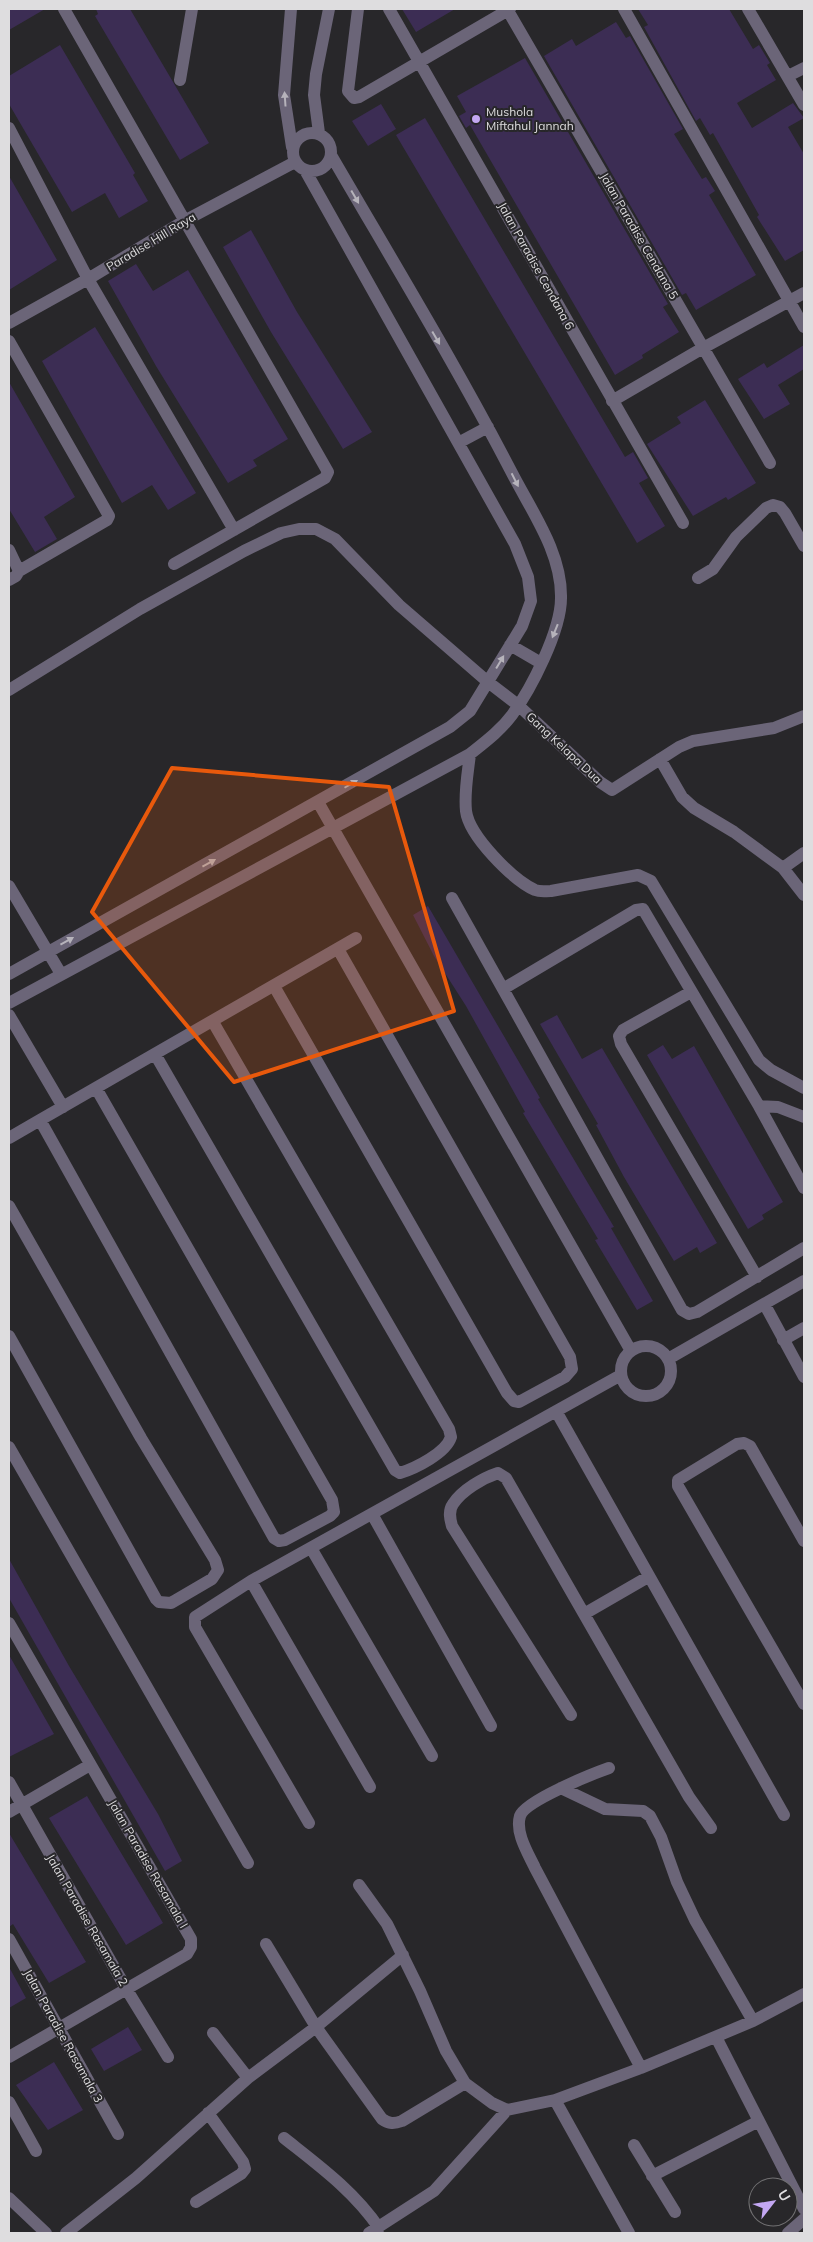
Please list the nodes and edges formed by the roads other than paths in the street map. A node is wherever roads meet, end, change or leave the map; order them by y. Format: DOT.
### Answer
graph roads {
  1 [pos="64,9"];
  2 [pos="192,9"];
  3 [pos="291,9"];
  4 [pos="329,9"];
  5 [pos="358,9"];
  6 [pos="389,9"];
  7 [pos="509,9"];
  8 [pos="624,9"];
  9 [pos="748,9"];
  10 [pos="420,61"];
  11 [pos="804,68"];
  12 [pos="788,76"];
  13 [pos="180,80"];
  14 [pos="804,105"];
  15 [pos="9,128"];
  16 [pos="319,133"];
  17 [pos="292,147"];
  18 [pos="331,155"];
  19 [pos="300,166"];
  20 [pos="186,220"];
  21 [pos="88,279"];
  22 [pos="804,293"];
  23 [pos="790,301"];
  24 [pos="9,323"];
  25 [pos="804,327"];
  26 [pos="9,341"];
  27 [pos="703,348"];
  28 [pos="612,401"];
  29 [pos="488,427"];
  30 [pos="460,442"];
  31 [pos="770,463"];
  32 [pos="683,523"];
  33 [pos="234,530"];
  34 [pos="804,546"];
  35 [pos="9,550"];
  36 [pos="174,564"];
  37 [pos="19,571"];
  38 [pos="698,578"];
  39 [pos="9,580"];
  40 [pos="510,645"];
  41 [pos="541,663"];
  42 [pos="488,682"];
  43 [pos="9,690"];
  44 [pos="518,705"];
  45 [pos="804,716"];
  46 [pos="470,754"];
  47 [pos="660,759"];
  48 [pos="318,802"];
  49 [pos="334,828"];
  50 [pos="804,853"];
  51 [pos="783,868"];
  52 [pos="9,886"];
  53 [pos="804,895"];
  54 [pos="452,898"];
  55 [pos="356,938"];
  56 [pos="338,949"];
  57 [pos="48,952"];
  58 [pos="9,974"];
  59 [pos="61,974"];
  60 [pos="274,986"];
  61 [pos="503,989"];
  62 [pos="692,992"];
  63 [pos="9,1003"];
  64 [pos="9,1015"];
  65 [pos="213,1022"];
  66 [pos="155,1054"];
  67 [pos="96,1088"];
  68 [pos="804,1088"];
  69 [pos="759,1106"];
  70 [pos="63,1107"];
  71 [pos="804,1117"];
  72 [pos="40,1120"];
  73 [pos="9,1138"];
  74 [pos="804,1188"];
  75 [pos="9,1206"];
  76 [pos="804,1248"];
  77 [pos="757,1277"];
  78 [pos="804,1281"];
  79 [pos="765,1305"];
  80 [pos="804,1328"];
  81 [pos="9,1336"];
  82 [pos="783,1340"];
  83 [pos="631,1351"];
  84 [pos="668,1360"];
  85 [pos="621,1375"];
  86 [pos="804,1377"];
  87 [pos="556,1411"];
  88 [pos="9,1447"];
  89 [pos="372,1514"];
  90 [pos="804,1540"];
  91 [pos="311,1548"];
  92 [pos="648,1577"];
  93 [pos="252,1581"];
  94 [pos="584,1614"];
  95 [pos="9,1623"];
  96 [pos="803,1697"];
  97 [pos="571,1715"];
  98 [pos="491,1726"];
  99 [pos="432,1756"];
  100 [pos="90,1765"];
  101 [pos="609,1768"];
  102 [pos="9,1782"];
  103 [pos="370,1787"];
  104 [pos="561,1788"];
  105 [pos="21,1805"];
  106 [pos="9,1812"];
  107 [pos="784,1815"];
  108 [pos="309,1823"];
  109 [pos="711,1828"];
  110 [pos="248,1862"];
  111 [pos="359,1885"];
  112 [pos="9,1939"];
  113 [pos="266,1944"];
  114 [pos="403,1955"];
  115 [pos="127,1990"];
  116 [pos="804,1994"];
  117 [pos="753,2021"];
  118 [pos="316,2027"];
  119 [pos="59,2028"];
  120 [pos="214,2034"];
  121 [pos="716,2037"];
  122 [pos="9,2057"];
  123 [pos="168,2057"];
  124 [pos="640,2068"];
  125 [pos="248,2078"];
  126 [pos="465,2082"];
  127 [pos="555,2100"];
  128 [pos="9,2102"];
  129 [pos="508,2110"];
  130 [pos="208,2113"];
  131 [pos="759,2121"];
  132 [pos="118,2134"];
  133 [pos="284,2138"];
  134 [pos="634,2146"];
  135 [pos="36,2151"];
  136 [pos="652,2176"];
  137 [pos="9,2198"];
  138 [pos="196,2202"];
  139 [pos="804,2209"];
  140 [pos="675,2212"];
  141 [pos="804,2219"];
  142 [pos="374,2230"];
  143 [pos="46,2233"];
  144 [pos="66,2233"];
  145 [pos="629,2233"];
  146 [pos="788,2233"];
  1 -- 20 [label="street"];
  2 -- 13 [label="street"];
  17 -- 3 [label="street, one-way"];
  4 -- 16 [label="street"];
  5 -- 10 [label="street"];
  6 -- 10 [label="street, Jalan Paradise Cendana 6"];
  7 -- 10 [label="street"];
  7 -- 27 [label="street, Jalan Paradise Cendana 5"];
  8 -- 23 [label="street"];
  9 -- 12 [label="street"];
  10 -- 28 [label="street, Jalan Paradise Cendana 6"];
  11 -- 12 [label="street"];
  12 -- 14 [label="street"];
  15 -- 21 [label="street"];
  16 -- 17 [label="street"];
  16 -- 18 [label="street"];
  17 -- 19 [label="street"];
  18 -- 19 [label="street"];
  18 -- 29 [label="street, one-way"];
  19 -- 20 [label="street, Paradise Hill Raya"];
  19 -- 30 [label="street"];
  20 -- 21 [label="street, Paradise Hill Raya"];
  20 -- 33 [label="street"];
  21 -- 24 [label="street, Paradise Hill Raya"];
  21 -- 33 [label="street"];
  22 -- 23 [label="street"];
  23 -- 25 [label="street"];
  23 -- 27 [label="street"];
  26 -- 37 [label="street"];
  27 -- 28 [label="street"];
  27 -- 31 [label="street, Jalan Paradise Cendana 5"];
  28 -- 32 [label="street, Jalan Paradise Cendana 6"];
  29 -- 30 [label="street"];
  29 -- 41 [label="street, one-way"];
  30 -- 40 [label="street"];
  33 -- 36 [label="street"];
  34 -- 38 [label="street"];
  35 -- 37 [label="street"];
  37 -- 39 [label="street"];
  40 -- 41 [label="street"];
  42 -- 40 [label="street, one-way"];
  41 -- 44 [label="street"];
  42 -- 43 [label="street"];
  42 -- 44 [label="street"];
  48 -- 42 [label="street, one-way"];
  44 -- 46 [label="street"];
  44 -- 47 [label="street, Gang Kelapa Dua"];
  45 -- 47 [label="street, Gang Kelapa Dua"];
  46 -- 49 [label="street"];
  46 -- 68 [label="street"];
  47 -- 51 [label="street"];
  48 -- 49 [label="street"];
  57 -- 48 [label="street, one-way"];
  49 -- 59 [label="street"];
  49 -- 83 [label="street"];
  50 -- 51 [label="street"];
  51 -- 53 [label="street"];
  52 -- 57 [label="street"];
  54 -- 61 [label="street"];
  55 -- 56 [label="street"];
  56 -- 60 [label="street"];
  56 -- 60 [label="street"];
  57 -- 58 [label="street"];
  57 -- 59 [label="street"];
  59 -- 63 [label="street"];
  60 -- 65 [label="street"];
  61 -- 62 [label="street"];
  61 -- 77 [label="street"];
  62 -- 69 [label="street"];
  62 -- 77 [label="street"];
  64 -- 70 [label="street"];
  65 -- 66 [label="street"];
  65 -- 66 [label="street"];
  66 -- 67 [label="street"];
  67 -- 70 [label="street"];
  67 -- 72 [label="street"];
  69 -- 71 [label="street"];
  69 -- 74 [label="street"];
  70 -- 72 [label="street"];
  72 -- 73 [label="street"];
  75 -- 81 [label="street"];
  76 -- 77 [label="street"];
  78 -- 79 [label="street"];
  79 -- 82 [label="street"];
  79 -- 84 [label="street"];
  80 -- 82 [label="street"];
  82 -- 86 [label="street"];
  83 -- 84 [label="street"];
  83 -- 85 [label="street"];
  84 -- 85 [label="street"];
  85 -- 87 [label="street"];
  87 -- 89 [label="street"];
  87 -- 92 [label="street"];
  88 -- 110 [label="street"];
  89 -- 91 [label="street"];
  89 -- 98 [label="street"];
  90 -- 96 [label="street"];
  91 -- 93 [label="street"];
  91 -- 99 [label="street"];
  92 -- 94 [label="street"];
  92 -- 107 [label="street"];
  93 -- 103 [label="street"];
  93 -- 108 [label="street"];
  94 -- 97 [label="street"];
  94 -- 109 [label="street"];
  95 -- 100 [label="street, Jalan Paradise Rasamala I"];
  100 -- 105 [label="street"];
  100 -- 115 [label="street, Jalan Paradise Rasamala I"];
  101 -- 104 [label="street"];
  102 -- 105 [label="street, Jalan Paradise Rasamala 2"];
  104 -- 117 [label="street"];
  104 -- 124 [label="street"];
  105 -- 106 [label="street"];
  105 -- 115 [label="street, Jalan Paradise Rasamala 2"];
  111 -- 114 [label="street"];
  112 -- 119 [label="street, Jalan Paradise Rasamala 3"];
  113 -- 118 [label="street"];
  114 -- 118 [label="street"];
  114 -- 126 [label="street"];
  115 -- 119 [label="street, Jalan Paradise Rasamala I"];
  115 -- 123 [label="street, Jalan Paradise Rasamala 2"];
  116 -- 117 [label="street"];
  117 -- 121 [label="street"];
  118 -- 125 [label="street"];
  118 -- 126 [label="street"];
  119 -- 122 [label="street, Jalan Paradise Rasamala I"];
  119 -- 132 [label="street, Jalan Paradise Rasamala 3"];
  120 -- 125 [label="street"];
  121 -- 124 [label="street"];
  121 -- 131 [label="street"];
  124 -- 127 [label="street"];
  125 -- 130 [label="street"];
  126 -- 129 [label="street"];
  127 -- 129 [label="street"];
  127 -- 145 [label="street"];
  128 -- 135 [label="street"];
  129 -- 142 [label="street"];
  130 -- 138 [label="street"];
  130 -- 144 [label="street"];
  131 -- 136 [label="street"];
  131 -- 139 [label="street"];
  133 -- 142 [label="street"];
  134 -- 136 [label="street"];
  136 -- 140 [label="street"];
  137 -- 143 [label="street"];
  141 -- 146 [label="street"];
}
